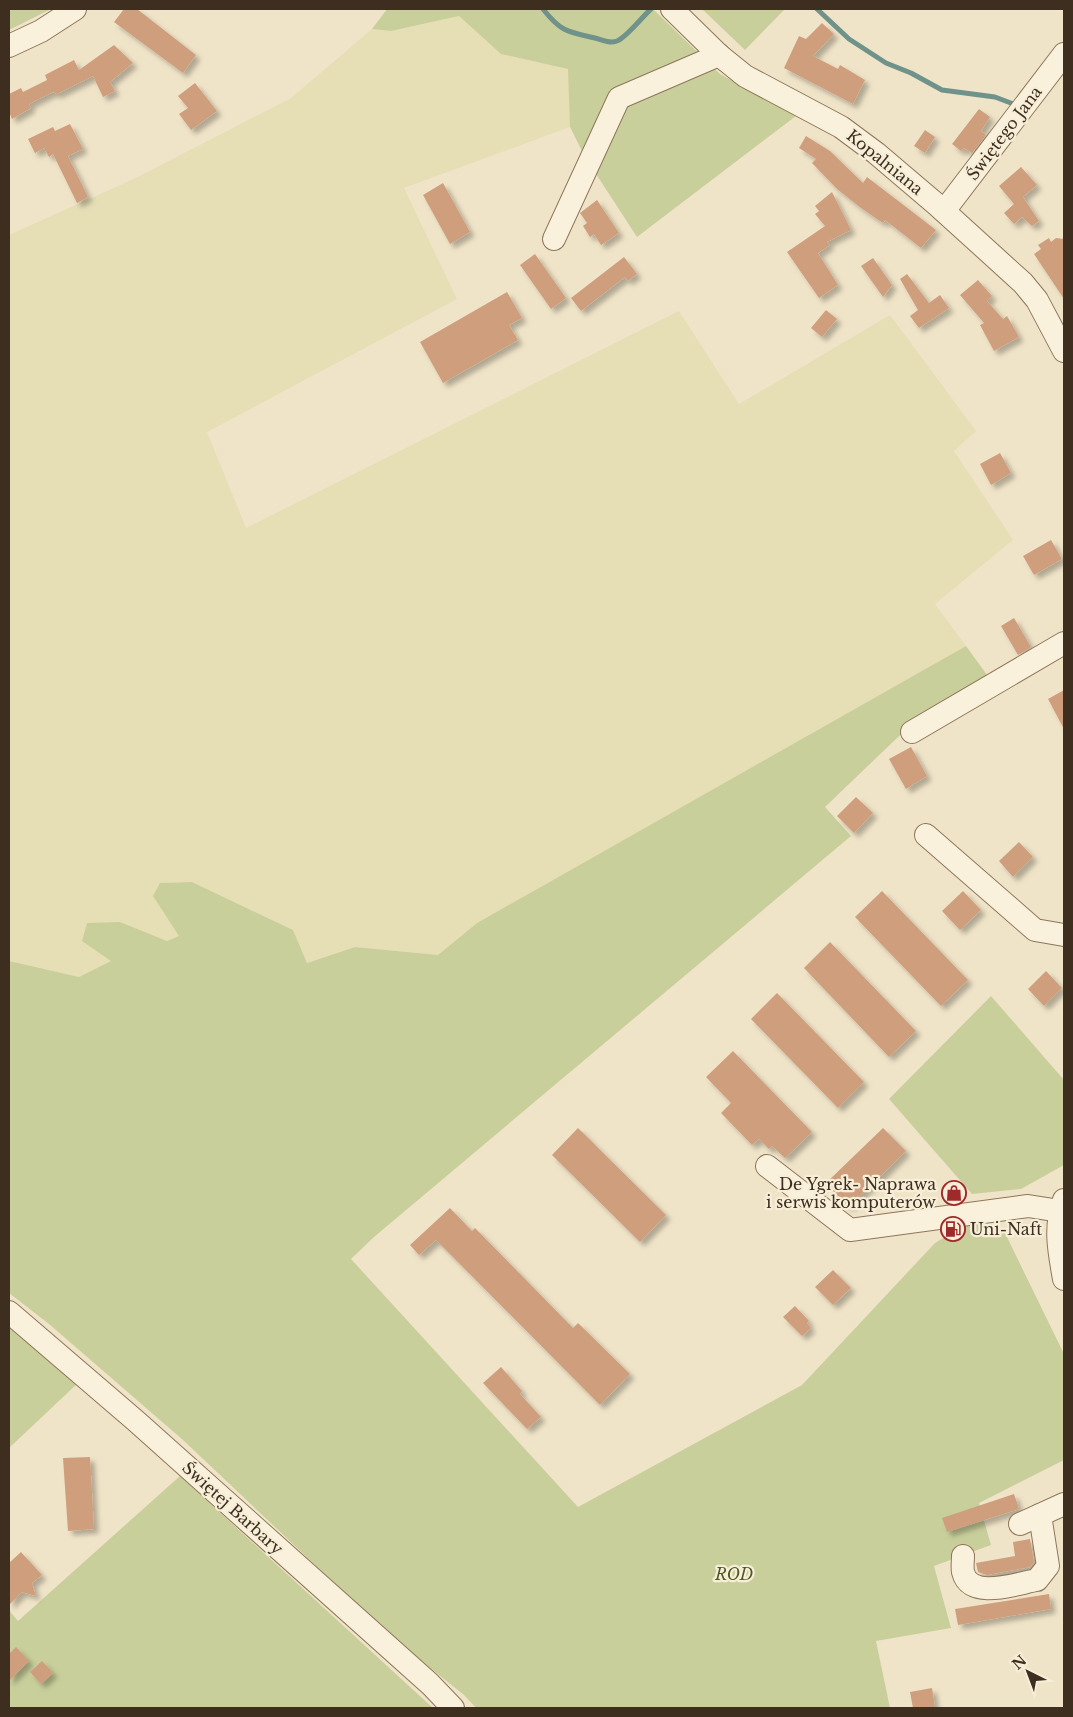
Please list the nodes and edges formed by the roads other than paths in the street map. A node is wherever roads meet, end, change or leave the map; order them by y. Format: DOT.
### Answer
graph roads {
  1 [pos="75,9"];
  2 [pos="675,12"];
  3 [pos="9,46"];
  4 [pos="1064,54"];
  5 [pos="719,55"];
  6 [pos="944,212"];
  7 [pos="554,239"];
  8 [pos="1064,352"];
  9 [pos="1064,643"];
  10 [pos="912,732"];
  11 [pos="926,835"];
  12 [pos="1064,935"];
  13 [pos="767,1166"];
  14 [pos="1062,1205"];
  15 [pos="1064,1279"];
  16 [pos="9,1312"];
  17 [pos="1064,1504"];
  18 [pos="963,1556"];
  19 [pos="453,1708"];
  1 -- 3 [label="street"];
  2 -- 5 [label="street, Kopalniana"];
  4 -- 6 [label="street, Świętego Jana"];
  5 -- 6 [label="street, Kopalniana"];
  5 -- 7 [label="street"];
  6 -- 8 [label="street, Kopalniana"];
  9 -- 10 [label="street"];
  11 -- 12 [label="street"];
  13 -- 14 [label="street"];
  14 -- 15 [label="street"];
  16 -- 19 [label="street, Świętej Barbary"];
  17 -- 18 [label="street"];
}
